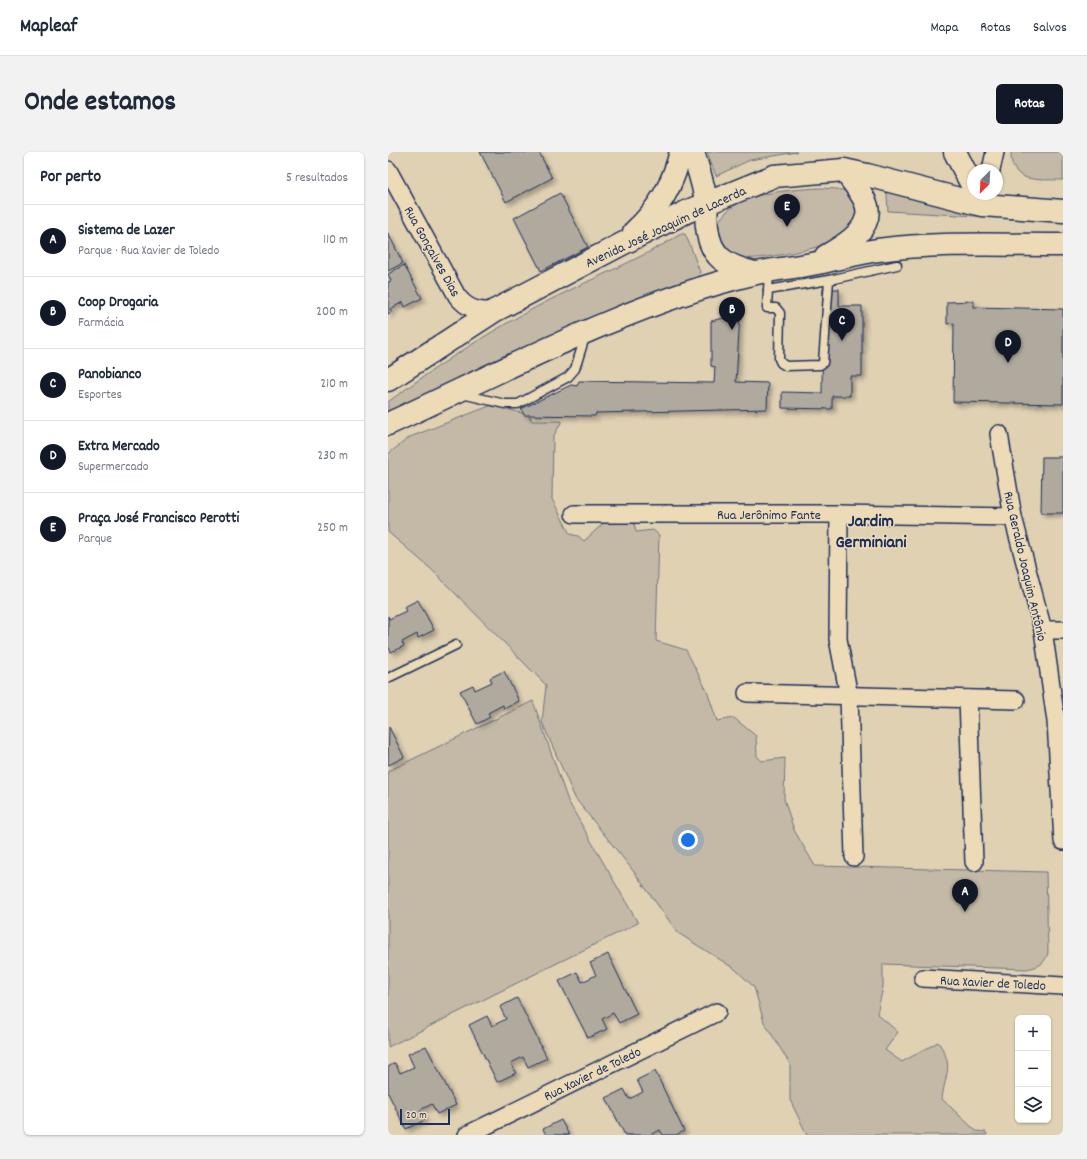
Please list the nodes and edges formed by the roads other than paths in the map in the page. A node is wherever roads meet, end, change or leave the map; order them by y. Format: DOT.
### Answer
graph roads {
  1 [pos="681,152"];
  2 [pos="693,152"];
  3 [pos="955,152"];
  4 [pos="995,152"];
  5 [pos="992,164"];
  6 [pos="388,170"];
  7 [pos="844,170"];
  8 [pos="967,174"];
  9 [pos="967,193"];
  10 [pos="1003,200"];
  11 [pos="706,204"];
  12 [pos="1063,211"];
  13 [pos="622,244"];
  14 [pos="1063,246"];
  15 [pos="813,264"];
  16 [pos="897,266"];
  17 [pos="764,278"];
  18 [pos="829,280"];
  19 [pos="494,311"];
  20 [pos="586,333"];
  21 [pos="388,380"];
  22 [pos="455,393"];
  23 [pos="388,424"];
  24 [pos="999,434"];
  25 [pos="574,514"];
  26 [pos="839,514"];
  27 [pos="1013,518"];
  28 [pos="1043,630"];
  29 [pos="1063,630"];
  30 [pos="456,645"];
  31 [pos="388,678"];
  32 [pos="747,693"];
  33 [pos="849,696"];
  34 [pos="968,699"];
  35 [pos="1016,700"];
  36 [pos="1063,841"];
  37 [pos="854,857"];
  38 [pos="974,862"];
  39 [pos="923,978"];
  40 [pos="1063,986"];
  41 [pos="717,1012"];
  42 [pos="467,1135"];
  1 -- 13 [label="main road"];
  2 -- 11 [label="main road"];
  3 -- 8 [label="main road"];
  4 -- 5 [label="street"];
  6 -- 19 [label="street, Rua Gonçalves Dias"];
  7 -- 9 [label="main road, Avenida José Joaquim de Lacerda"];
  7 -- 11 [label="main road, Avenida José Joaquim de Lacerda"];
  7 -- 15 [label="main road"];
  10 -- 12 [label="main road, Avenida José Joaquim de Lacerda"];
  11 -- 13 [label="main road, Avenida José Joaquim de Lacerda"];
  11 -- 17 [label="main road"];
  13 -- 19 [label="main road, Avenida José Joaquim de Lacerda"];
  14 -- 15 [label="main road"];
  15 -- 17 [label="main road"];
  16 -- 18 [label="lane"];
  17 -- 18 [label="lane"];
  17 -- 18 [label="lane"];
  17 -- 20 [label="main road"];
  19 -- 21 [label="main road, Avenida José Joaquim de Lacerda"];
  20 -- 22 [label="main road"];
  20 -- 22 [label="lane"];
  22 -- 23 [label="main road"];
  24 -- 27 [label="street, Rua Geraldo Joaquim Antônio"];
  25 -- 26 [label="street, Rua Jerônimo Fante"];
  26 -- 27 [label="street, Rua Jerônimo Fante"];
  26 -- 33 [label="street"];
  27 -- 28 [label="street, Rua Geraldo Joaquim Antônio"];
  28 -- 29 [label="street"];
  28 -- 36 [label="street, Rua Geraldo Joaquim Antônio"];
  30 -- 31 [label="lane"];
  32 -- 33 [label="street"];
  33 -- 34 [label="street"];
  33 -- 37 [label="street"];
  34 -- 35 [label="street"];
  34 -- 38 [label="street"];
  39 -- 40 [label="street, Rua Xavier de Toledo"];
  41 -- 42 [label="street, Rua Xavier de Toledo"];
}
